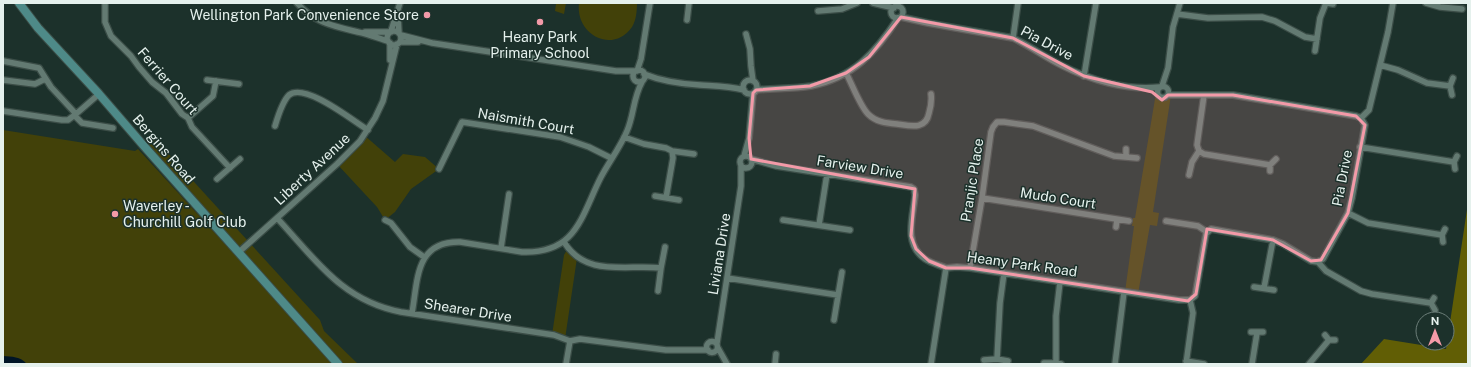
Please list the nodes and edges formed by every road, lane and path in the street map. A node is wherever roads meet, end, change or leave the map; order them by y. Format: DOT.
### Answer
graph roads {
  1 [pos="19,3"];
  2 [pos="105,3"];
  3 [pos="297,3"];
  4 [pos="400,3"];
  5 [pos="650,3"];
  6 [pos="689,3"];
  7 [pos="858,3"];
  8 [pos="873,3"];
  9 [pos="1018,3"];
  10 [pos="1096,3"];
  11 [pos="1180,3"];
  12 [pos="1326,3"];
  13 [pos="1393,3"];
  14 [pos="1426,3"];
  15 [pos="1333,4"];
  16 [pos="898,8"];
  17 [pos="1462,9"];
  18 [pos="398,11"];
  19 [pos="818,11"];
  20 [pos="1177,14"];
  21 [pos="900,17"];
  22 [pos="687,20"];
  23 [pos="923,22"];
  24 [pos="358,32"];
  25 [pos="391,32"];
  26 [pos="888,32"];
  27 [pos="400,34"];
  28 [pos="746,34"];
  29 [pos="1013,38"];
  30 [pos="1317,39"];
  31 [pos="389,42"];
  32 [pos="427,42"];
  33 [pos="398,43"];
  34 [pos="1315,52"];
  35 [pos="3,61"];
  36 [pos="1380,65"];
  37 [pos="390,68"];
  38 [pos="1168,68"];
  39 [pos="616,71"];
  40 [pos="640,72"];
  41 [pos="846,73"];
  42 [pos="1084,76"];
  43 [pos="1453,78"];
  44 [pos="45,79"];
  45 [pos="3,80"];
  46 [pos="207,80"];
  47 [pos="634,80"];
  48 [pos="664,80"];
  49 [pos="216,81"];
  50 [pos="642,81"];
  51 [pos="239,84"];
  52 [pos="1450,86"];
  53 [pos="750,87"];
  54 [pos="1134,87"];
  55 [pos="1161,87"];
  56 [pos="1168,91"];
  57 [pos="99,94"];
  58 [pos="930,94"];
  59 [pos="1158,94"];
  60 [pos="1204,95"];
  61 [pos="1452,95"];
  62 [pos="635,97"];
  63 [pos="3,111"];
  64 [pos="75,114"];
  65 [pos="188,118"];
  66 [pos="1361,118"];
  67 [pos="274,126"];
  68 [pos="113,128"];
  69 [pos="368,130"];
  70 [pos="624,137"];
  71 [pos="1360,147"];
  72 [pos="1126,149"];
  73 [pos="672,151"];
  74 [pos="1199,151"];
  75 [pos="694,154"];
  76 [pos="1457,156"];
  77 [pos="1126,157"];
  78 [pos="611,158"];
  79 [pos="748,158"];
  80 [pos="1137,158"];
  81 [pos="240,159"];
  82 [pos="1276,159"];
  83 [pos="1454,162"];
  84 [pos="741,165"];
  85 [pos="1270,165"];
  86 [pos="749,166"];
  87 [pos="776,166"];
  88 [pos="230,168"];
  89 [pos="439,169"];
  90 [pos="1455,169"];
  91 [pos="1270,172"];
  92 [pos="827,174"];
  93 [pos="1189,175"];
  94 [pos="217,180"];
  95 [pos="741,186"];
  96 [pos="509,194"];
  97 [pos="655,196"];
  98 [pos="666,198"];
  99 [pos="982,198"];
  100 [pos="679,200"];
  101 [pos="1348,213"];
  102 [pos="277,218"];
  103 [pos="385,220"];
  104 [pos="783,220"];
  105 [pos="1117,220"];
  106 [pos="1166,221"];
  107 [pos="1129,222"];
  108 [pos="819,225"];
  109 [pos="1116,227"];
  110 [pos="1445,229"];
  111 [pos="850,230"];
  112 [pos="1207,232"];
  113 [pos="1442,235"];
  114 [pos="1274,240"];
  115 [pos="564,242"];
  116 [pos="1443,242"];
  117 [pos="664,247"];
  118 [pos="501,248"];
  119 [pos="239,252"];
  120 [pos="424,257"];
  121 [pos="1318,262"];
  122 [pos="661,268"];
  123 [pos="946,268"];
  124 [pos="970,268"];
  125 [pos="842,272"];
  126 [pos="1004,273"];
  127 [pos="727,278"];
  128 [pos="1060,282"];
  129 [pos="1254,287"];
  130 [pos="1264,288"];
  131 [pos="1274,290"];
  132 [pos="658,291"];
  133 [pos="1124,292"];
  134 [pos="838,295"];
  135 [pos="1190,300"];
  136 [pos="1435,310"];
  137 [pos="412,313"];
  138 [pos="834,320"];
  139 [pos="1257,332"];
  140 [pos="1330,338"];
  141 [pos="570,341"];
  142 [pos="712,347"];
  143 [pos="776,354"];
  144 [pos="997,358"];
  145 [pos="984,360"];
  146 [pos="1008,361"];
  147 [pos="1059,363"];
  148 [pos="1186,363"];
  149 [pos="338,364"];
  150 [pos="566,364"];
  151 [pos="727,364"];
  152 [pos="775,364"];
  153 [pos="931,364"];
  154 [pos="1044,364"];
  155 [pos="1115,364"];
  156 [pos="1204,364"];
  157 [pos="1252,364"];
  158 [pos="1309,364"];
  1 -- 57 [label="main road, Bergins Road"];
  2 -- 65 [label="street, Ferrier Court"];
  3 -- 24 [label="street"];
  4 -- 18 [label="street"];
  5 -- 40 [label="street"];
  6 -- 22 [label="street"];
  7 -- 19 [label="street"];
  8 -- 16 [label="street"];
  9 -- 29 [label="street"];
  10 -- 42 [label="street"];
  11 -- 20 [label="street"];
  12 -- 15 [label="street"];
  12 -- 30 [label="street"];
  13 -- 36 [label="street"];
  14 -- 17 [label="street"];
  16 -- 21 [label="street"];
  16 -- 21 [label="street, Pia Drive"];
  16 -- 23 [label="street, Pia Drive"];
  16 -- 26 [label="street"];
  18 -- 25 [label="street"];
  18 -- 27 [label="street"];
  20 -- 30 [label="street"];
  20 -- 38 [label="street"];
  21 -- 23 [label="street, Pia Drive"];
  21 -- 26 [label="street"];
  23 -- 29 [label="street, Pia Drive"];
  24 -- 25 [label="street"];
  24 -- 31 [label="street"];
  25 -- 27 [label="street"];
  25 -- 31 [label="street"];
  26 -- 41 [label="street"];
  27 -- 32 [label="street"];
  27 -- 33 [label="street"];
  28 -- 53 [label="street"];
  29 -- 42 [label="street, Pia Drive"];
  30 -- 34 [label="street"];
  31 -- 33 [label="street"];
  31 -- 37 [label="street, Liberty Avenue"];
  32 -- 33 [label="street"];
  32 -- 39 [label="street"];
  33 -- 37 [label="street, Liberty Avenue"];
  35 -- 44 [label="street"];
  36 -- 52 [label="street"];
  36 -- 66 [label="street"];
  37 -- 69 [label="street, Liberty Avenue"];
  38 -- 55 [label="street"];
  38 -- 56 [label="street"];
  39 -- 40 [label="street"];
  39 -- 47 [label="street"];
  40 -- 47 [label="street"];
  40 -- 48 [label="street"];
  40 -- 50 [label="street"];
  41 -- 53 [label="street"];
  41 -- 58 [label="street"];
  42 -- 54 [label="street, Pia Drive"];
  43 -- 52 [label="street"];
  44 -- 45 [label="street"];
  44 -- 64 [label="street"];
  46 -- 49 [label="street"];
  47 -- 50 [label="street"];
  47 -- 62 [label="street"];
  48 -- 50 [label="street"];
  48 -- 53 [label="street"];
  49 -- 51 [label="street"];
  49 -- 65 [label="street"];
  50 -- 62 [label="street"];
  52 -- 61 [label="street"];
  53 -- 79 [label="street"];
  54 -- 55 [label="street, Pia Drive"];
  54 -- 59 [label="street, Pia Drive"];
  55 -- 56 [label="street"];
  55 -- 59 [label="street"];
  56 -- 59 [label="street, Pia Drive"];
  56 -- 60 [label="street"];
  57 -- 64 [label="street"];
  57 -- 119 [label="main road, Bergins Road"];
  60 -- 66 [label="street"];
  60 -- 74 [label="street"];
  62 -- 70 [label="street"];
  63 -- 64 [label="street"];
  64 -- 68 [label="street"];
  65 -- 88 [label="street, Ferrier Court"];
  66 -- 71 [label="street, Pia Drive"];
  67 -- 69 [label="street"];
  69 -- 102 [label="street, Liberty Avenue"];
  70 -- 73 [label="street"];
  70 -- 78 [label="street"];
  71 -- 83 [label="street"];
  71 -- 101 [label="street, Pia Drive"];
  72 -- 77 [label="street"];
  73 -- 75 [label="street"];
  73 -- 98 [label="street"];
  74 -- 85 [label="street"];
  74 -- 93 [label="street"];
  76 -- 83 [label="street"];
  77 -- 80 [label="street, Pranjic Place"];
  77 -- 99 [label="street, Pranjic Place"];
  78 -- 89 [label="street, Naismith Court"];
  78 -- 115 [label="street"];
  79 -- 84 [label="street, Liviana Drive"];
  79 -- 86 [label="street, Liviana Drive"];
  79 -- 87 [label="street, Farview Drive"];
  81 -- 88 [label="street"];
  82 -- 85 [label="street"];
  83 -- 90 [label="street"];
  84 -- 86 [label="street, Farview Drive"];
  84 -- 95 [label="street, Liviana Drive"];
  85 -- 91 [label="street"];
  86 -- 87 [label="street, Farview Drive"];
  86 -- 95 [label="street, Liviana Drive"];
  87 -- 92 [label="street, Farview Drive"];
  88 -- 94 [label="street"];
  92 -- 108 [label="street"];
  92 -- 123 [label="street, Farview Drive"];
  95 -- 127 [label="street, Liviana Drive"];
  96 -- 118 [label="street"];
  97 -- 98 [label="street"];
  98 -- 100 [label="street"];
  99 -- 105 [label="street, Mudo Court"];
  99 -- 124 [label="street, Pranjic Place"];
  101 -- 113 [label="street"];
  101 -- 121 [label="street, Pia Drive"];
  102 -- 119 [label="street, Liberty Avenue"];
  102 -- 137 [label="street, Shearer Drive"];
  103 -- 120 [label="street"];
  104 -- 108 [label="street"];
  105 -- 107 [label="street, Mudo Court"];
  105 -- 109 [label="street"];
  106 -- 112 [label="street"];
  108 -- 111 [label="street"];
  110 -- 113 [label="street"];
  112 -- 114 [label="street"];
  112 -- 135 [label="street"];
  113 -- 116 [label="street"];
  114 -- 121 [label="street"];
  114 -- 130 [label="street"];
  115 -- 118 [label="street"];
  115 -- 122 [label="street"];
  117 -- 122 [label="street"];
  118 -- 120 [label="street"];
  119 -- 149 [label="main road, Bergins Road"];
  120 -- 137 [label="street"];
  121 -- 136 [label="street"];
  122 -- 132 [label="street"];
  123 -- 124 [label="street, Heany Park Road"];
  123 -- 153 [label="street, Heany Park Road"];
  124 -- 126 [label="street, Heany Park Road"];
  125 -- 134 [label="street"];
  126 -- 128 [label="street, Heany Park Road"];
  126 -- 144 [label="street"];
  127 -- 134 [label="street"];
  127 -- 142 [label="street, Liviana Drive"];
  128 -- 133 [label="street, Heany Park Road"];
  128 -- 147 [label="street"];
  129 -- 130 [label="street"];
  130 -- 131 [label="street"];
  133 -- 135 [label="street, Heany Park Road"];
  133 -- 155 [label="street"];
  134 -- 138 [label="street"];
  135 -- 148 [label="street"];
  137 -- 141 [label="street, Shearer Drive"];
  139 -- 157 [label="street"];
  140 -- 158 [label="street"];
  141 -- 142 [label="street, Shearer Drive"];
  141 -- 150 [label="street"];
  142 -- 151 [label="street"];
  143 -- 152 [label="street"];
  144 -- 145 [label="street"];
  144 -- 146 [label="street"];
  147 -- 154 [label="street"];
  148 -- 156 [label="street"];
}
